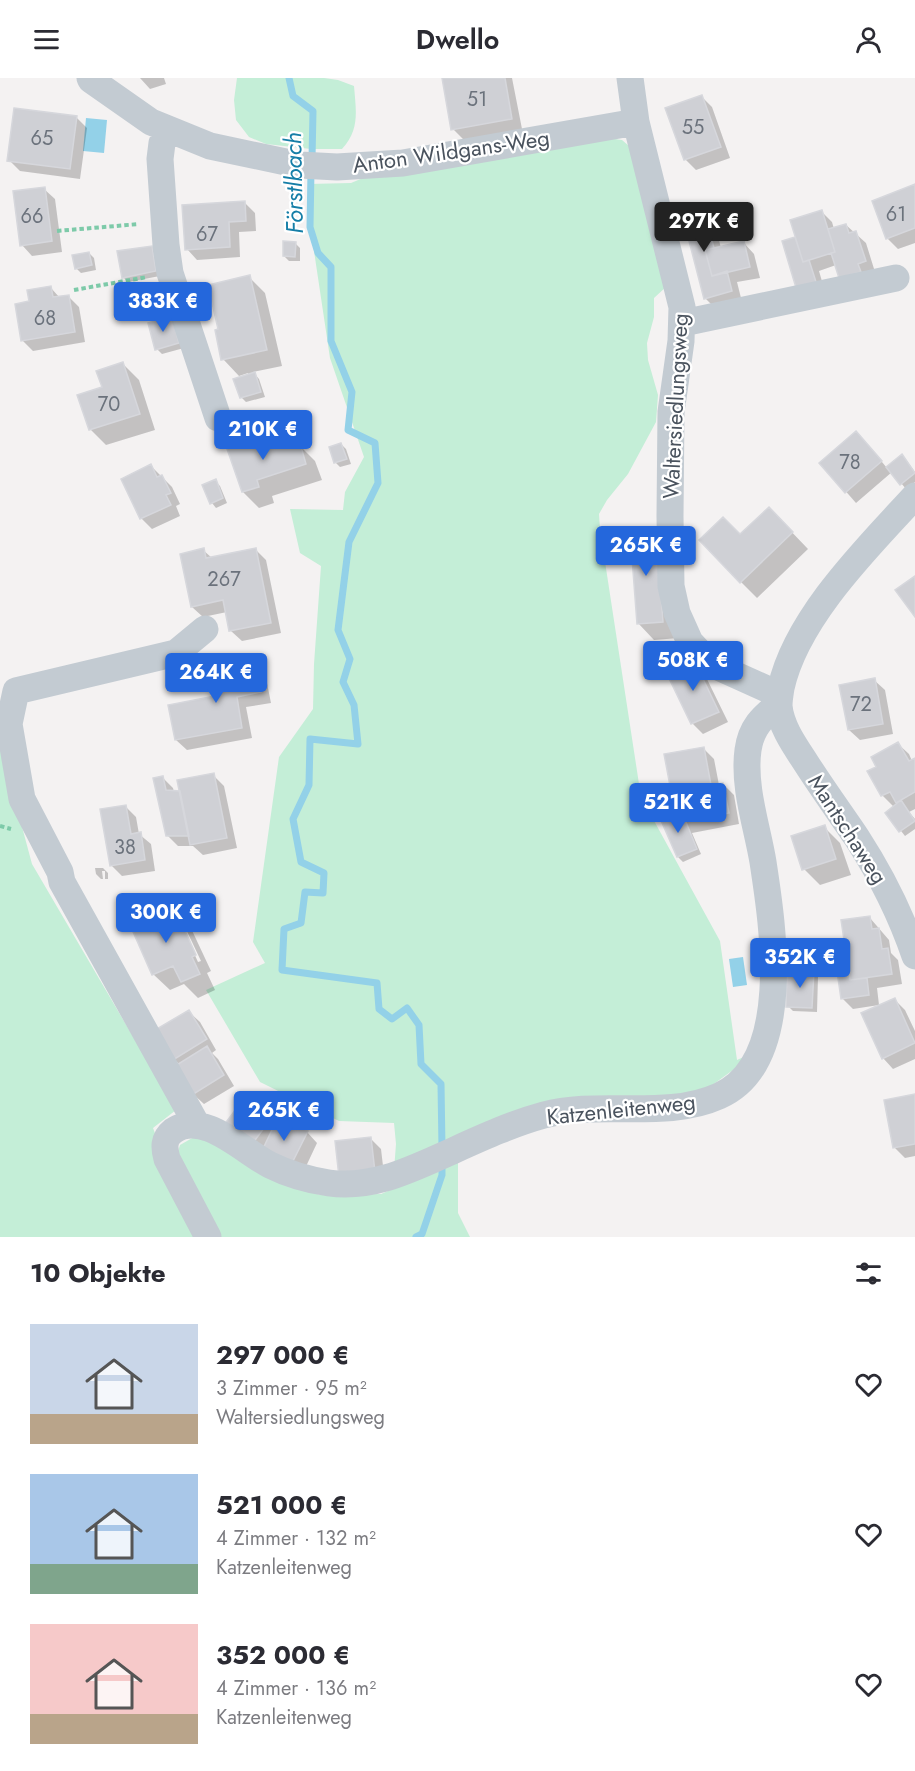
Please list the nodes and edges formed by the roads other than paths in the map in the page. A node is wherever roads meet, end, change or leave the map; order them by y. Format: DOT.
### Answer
graph roads {
  1 [pos="630,78"];
  2 [pos="84,79"];
  3 [pos="636,122"];
  4 [pos="168,129"];
  5 [pos="896,278"];
  6 [pos="683,322"];
  7 [pos="218,418"];
  8 [pos="915,496"];
  9 [pos="205,628"];
  10 [pos="779,699"];
  11 [pos="915,956"];
  12 [pos="197,1125"];
  13 [pos="208,1237"];
  1 -- 3 [label="street"];
  2 -- 4 [label="street, Anton Wildgans-Weg"];
  3 -- 4 [label="street, Anton Wildgans-Weg"];
  3 -- 6 [label="street, Waltersiedlungsweg"];
  4 -- 7 [label="street"];
  5 -- 6 [label="street"];
  6 -- 10 [label="street, Waltersiedlungsweg"];
  8 -- 10 [label="street"];
  9 -- 12 [label="street"];
  10 -- 11 [label="street, Mantschaweg"];
  10 -- 12 [label="street, Katzenleitenweg"];
  12 -- 13 [label="street"];
}
